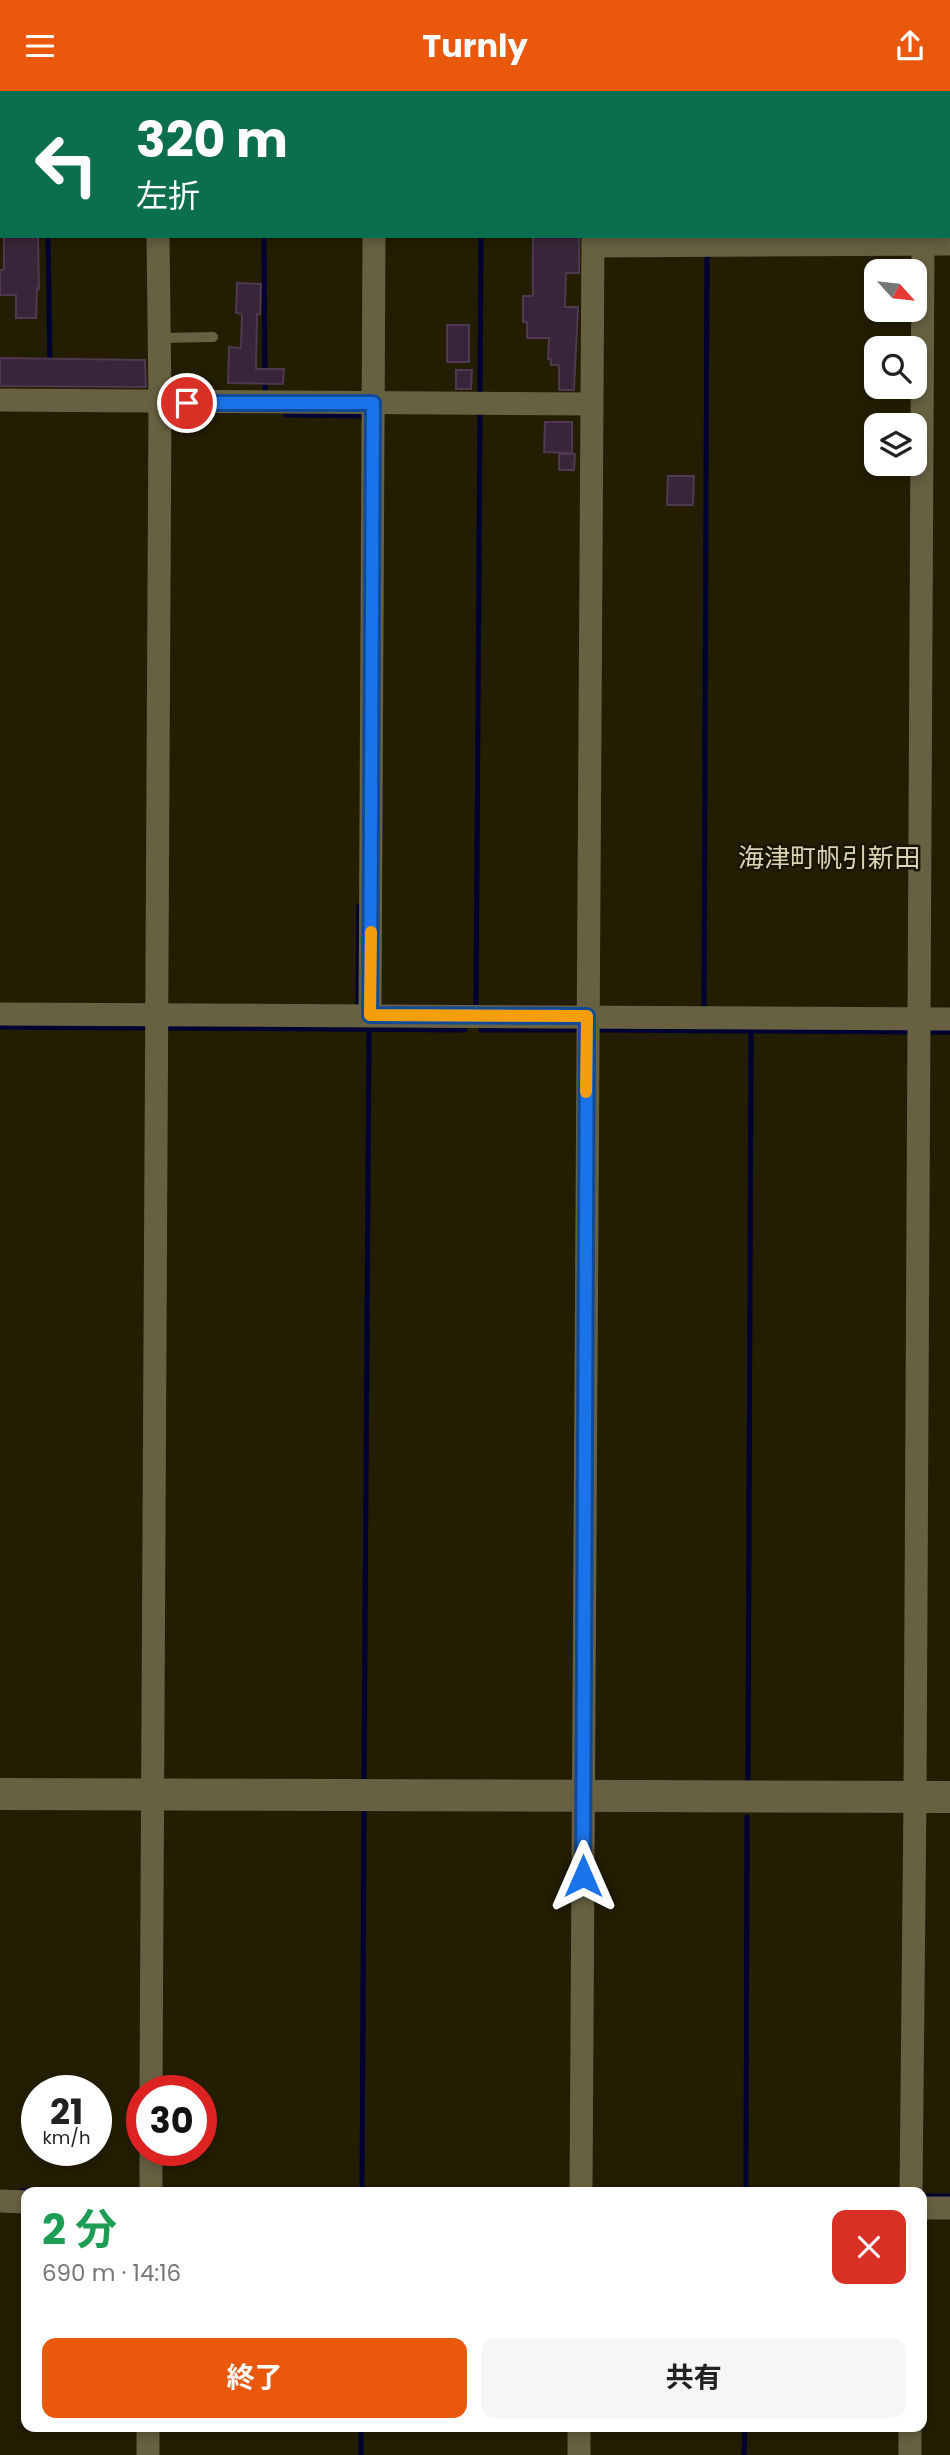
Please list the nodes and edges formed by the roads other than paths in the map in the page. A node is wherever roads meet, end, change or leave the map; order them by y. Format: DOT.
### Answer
graph roads {
  1 [pos="158,238"];
  2 [pos="374,238"];
  3 [pos="593,241"];
  4 [pos="918,241"];
  5 [pos="950,244"];
  6 [pos="213,337"];
  7 [pos="159,338"];
  8 [pos="0,400"];
  9 [pos="160,403"];
  10 [pos="373,403"];
  11 [pos="591,404"];
  12 [pos="0,1014"];
  13 [pos="155,1014"];
  14 [pos="370,1015"];
  15 [pos="587,1016"];
  16 [pos="920,1019"];
  17 [pos="950,1019"];
  18 [pos="0,1794"];
  19 [pos="152,1795"];
  20 [pos="584,1796"];
  21 [pos="915,1797"];
  22 [pos="950,1797"];
  23 [pos="151,2075"];
  24 [pos="151,2166"];
  25 [pos="151,2187"];
  26 [pos="581,2187"];
  27 [pos="911,2187"];
  28 [pos="0,2201"];
  29 [pos="21,2202"];
  30 [pos="927,2208"];
  31 [pos="950,2208"];
  32 [pos="148,2432"];
  33 [pos="579,2432"];
  34 [pos="910,2432"];
  35 [pos="148,2455"];
  36 [pos="579,2455"];
  37 [pos="910,2455"];
  1 -- 7 [label="street"];
  2 -- 10 [label="street"];
  3 -- 4 [label="street"];
  3 -- 11 [label="street"];
  4 -- 5 [label="street"];
  4 -- 16 [label="street"];
  6 -- 7 [label="lane"];
  7 -- 9 [label="street"];
  8 -- 9 [label="street"];
  9 -- 10 [label="street"];
  9 -- 13 [label="street"];
  10 -- 11 [label="street"];
  10 -- 14 [label="street"];
  11 -- 15 [label="street"];
  12 -- 13 [label="street"];
  13 -- 14 [label="street"];
  13 -- 19 [label="street"];
  14 -- 15 [label="street"];
  15 -- 16 [label="street"];
  15 -- 20 [label="street"];
  16 -- 17 [label="street"];
  16 -- 21 [label="street"];
  18 -- 19 [label="street"];
  19 -- 20 [label="street"];
  19 -- 23 [label="street"];
  20 -- 21 [label="street"];
  20 -- 26 [label="street"];
  21 -- 22 [label="street"];
  21 -- 27 [label="street"];
  24 -- 25 [label="street"];
  28 -- 29 [label="street"];
  30 -- 31 [label="street"];
  32 -- 35 [label="street"];
  33 -- 36 [label="street"];
  34 -- 37 [label="street"];
}
